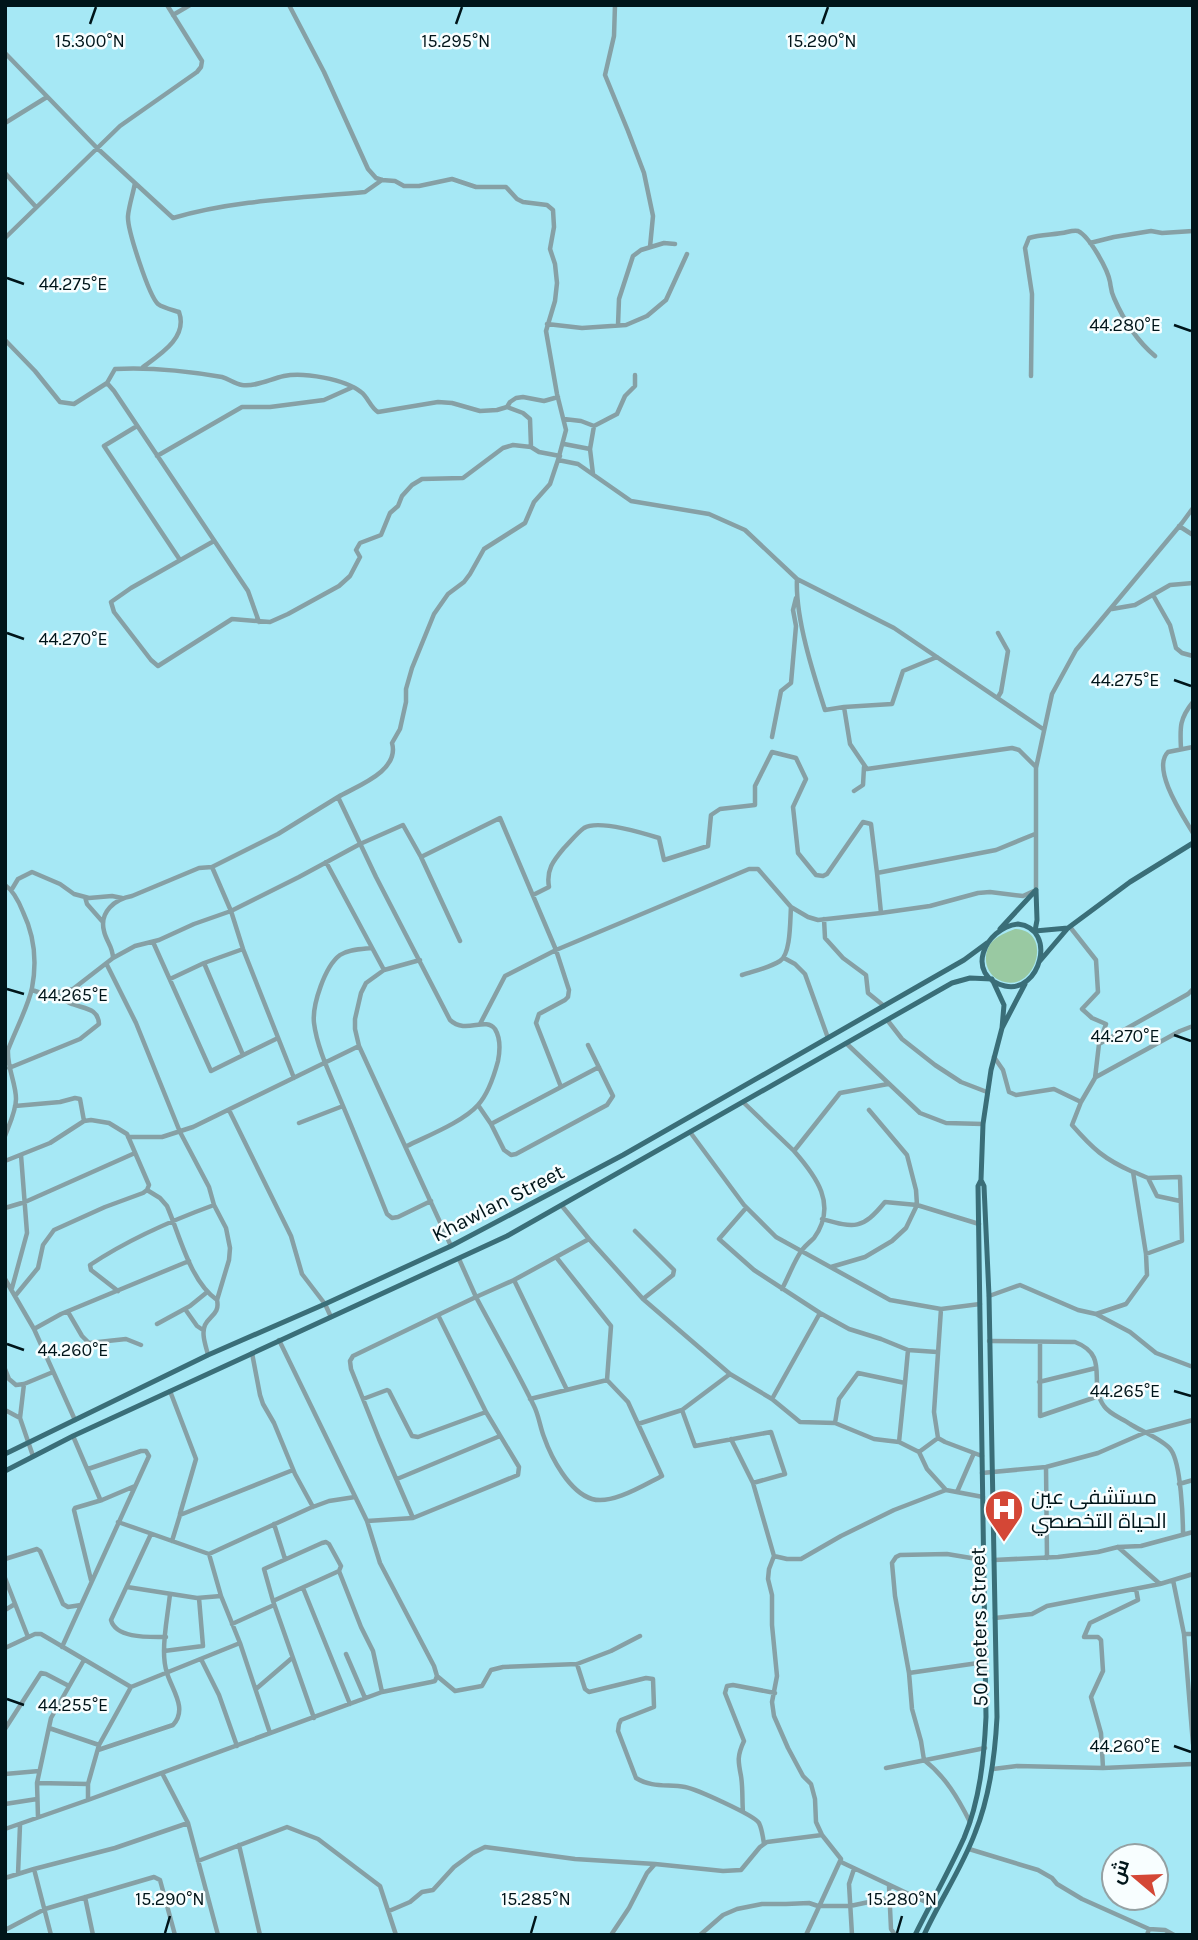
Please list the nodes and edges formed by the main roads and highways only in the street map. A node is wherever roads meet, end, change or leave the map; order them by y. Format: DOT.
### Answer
graph roads {
  1 [pos="1193,843"];
  2 [pos="1069,928"];
  3 [pos="1035,931"];
  4 [pos="998,932"];
  5 [pos="987,943"];
  6 [pos="1039,962"];
  7 [pos="992,979"];
  8 [pos="1024,984"];
  9 [pos="1002,1028"];
  10 [pos="623,1155"];
  11 [pos="626,1168"];
  12 [pos="981,1180"];
  13 [pos="5,1454"];
  14 [pos="5,1471"];
  15 [pos="993,1595"];
  16 [pos="983,1597"];
  17 [pos="979,1787"];
  18 [pos="989,1790"];
  19 [pos="915,1935"];
  20 [pos="924,1935"];
  1 -- 2 [label="main road"];
  2 -- 3 [label="main road"];
  2 -- 6 [label="main road"];
  3 -- 4 [label="main road"];
  3 -- 4 [label="main road"];
  3 -- 6 [label="main road"];
  4 -- 5 [label="main road"];
  5 -- 7 [label="main road"];
  5 -- 10 [label="main road, Khawlan Street"];
  6 -- 8 [label="main road"];
  7 -- 8 [label="main road"];
  7 -- 9 [label="main road, 50 meters Street"];
  7 -- 11 [label="main road, Khawlan Street"];
  8 -- 9 [label="main road, 50 meters Street"];
  9 -- 12 [label="main road, 50 meters Street"];
  10 -- 11 [label="main road"];
  10 -- 13 [label="main road, Khawlan Street"];
  11 -- 14 [label="main road, Khawlan Street"];
  12 -- 15 [label="main road, 50 meters Street"];
  12 -- 16 [label="main road, 50 meters Street"];
  15 -- 16 [label="main road"];
  15 -- 18 [label="main road, 50 meters Street"];
  16 -- 17 [label="main road, 50 meters Street"];
  17 -- 18 [label="main road"];
  17 -- 19 [label="main road, 50 meters Street"];
  18 -- 20 [label="main road, 50 meters Street"];
}
